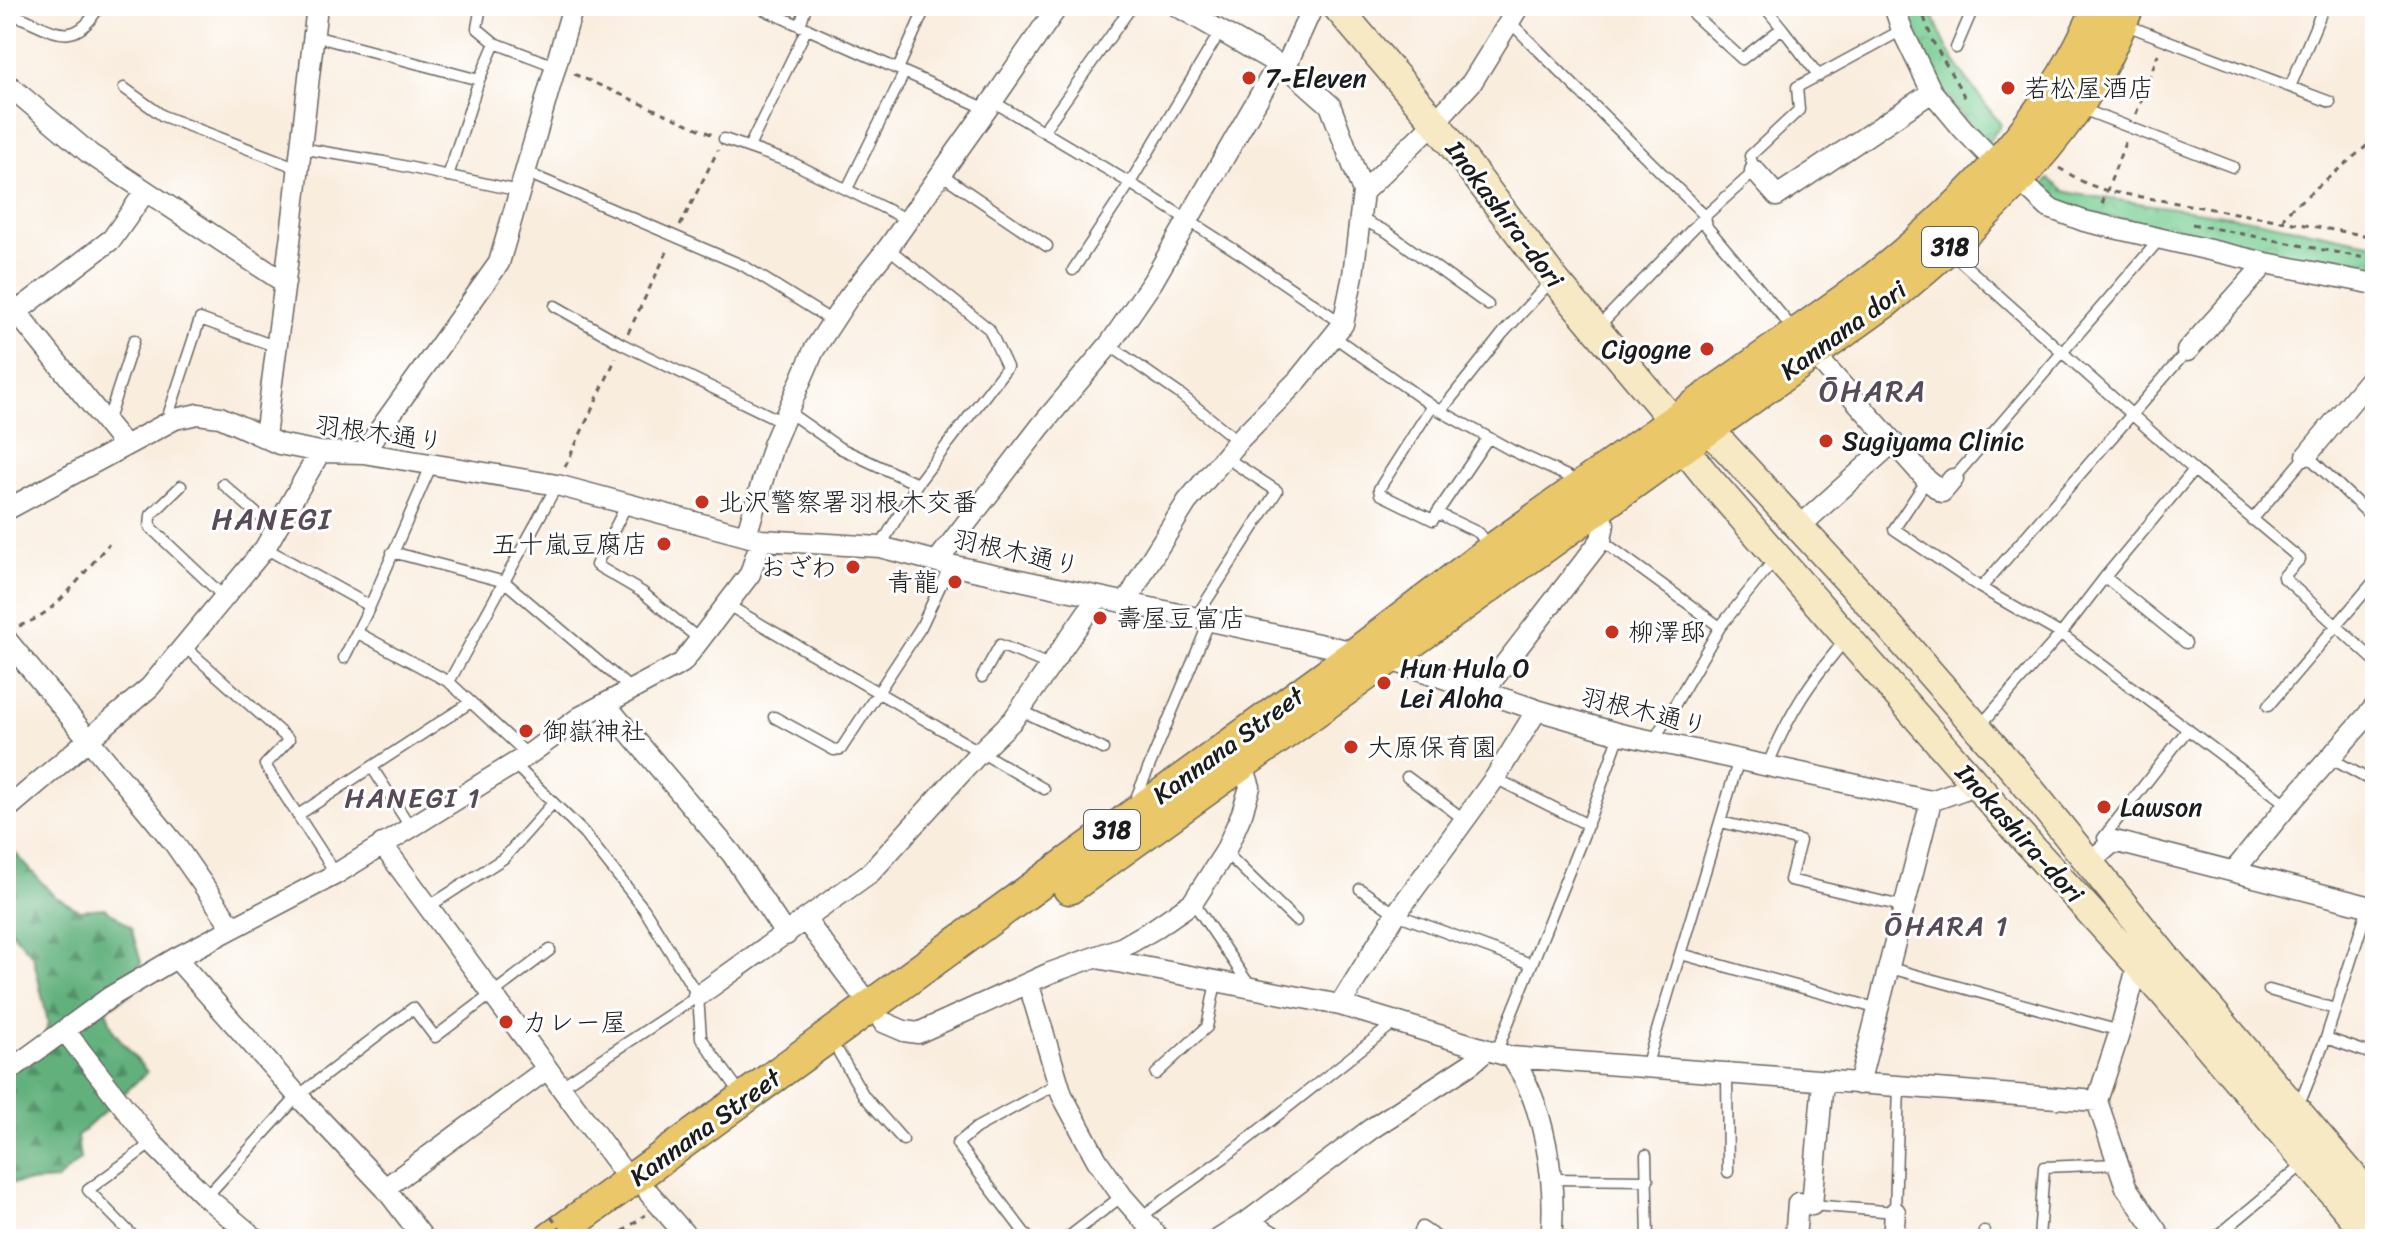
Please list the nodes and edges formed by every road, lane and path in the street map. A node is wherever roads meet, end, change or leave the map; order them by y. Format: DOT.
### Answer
graph roads {
  1 [pos="99,6"];
  2 [pos="317,6"];
  3 [pos="481,6"];
  4 [pos="573,6"];
  5 [pos="756,6"];
  6 [pos="806,6"];
  7 [pos="926,6"];
  8 [pos="1058,6"];
  9 [pos="1132,6"];
  10 [pos="1177,6"];
  11 [pos="1313,6"];
  12 [pos="1764,6"];
  13 [pos="1894,6"];
  14 [pos="1920,6"];
  15 [pos="1974,6"];
  16 [pos="2324,6"];
  17 [pos="2105,10"];
  18 [pos="6,13"];
  19 [pos="1514,13"];
  20 [pos="1347,14"];
  21 [pos="1694,15"];
  22 [pos="804,27"];
  23 [pos="1782,28"];
  24 [pos="1221,30"];
  25 [pos="1902,30"];
  26 [pos="314,36"];
  27 [pos="495,43"];
  28 [pos="1956,48"];
  29 [pos="1282,65"];
  30 [pos="555,66"];
  31 [pos="901,71"];
  32 [pos="1819,76"];
  33 [pos="479,80"];
  34 [pos="6,83"];
  35 [pos="2290,87"];
  36 [pos="124,88"];
  37 [pos="1932,92"];
  38 [pos="2330,102"];
  39 [pos="990,105"];
  40 [pos="2077,107"];
  41 [pos="1974,110"];
  42 [pos="1435,122"];
  43 [pos="1043,131"];
  44 [pos="724,139"];
  45 [pos="2375,139"];
  46 [pos="749,147"];
  47 [pos="299,158"];
  48 [pos="2049,162"];
  49 [pos="2233,167"];
  50 [pos="1755,171"];
  51 [pos="2008,172"];
  52 [pos="941,174"];
  53 [pos="448,176"];
  54 [pos="522,182"];
  55 [pos="1130,183"];
  56 [pos="847,189"];
  57 [pos="2107,191"];
  58 [pos="145,192"];
  59 [pos="1363,192"];
  60 [pos="2101,207"];
  61 [pos="1705,216"];
  62 [pos="1361,219"];
  63 [pos="908,220"];
  64 [pos="1189,221"];
  65 [pos="2283,221"];
  66 [pos="2192,224"];
  67 [pos="674,237"];
  68 [pos="2375,237"];
  69 [pos="2160,239"];
  70 [pos="1047,246"];
  71 [pos="888,248"];
  72 [pos="1948,249"];
  73 [pos="2375,260"];
  74 [pos="2266,263"];
  75 [pos="1073,270"];
  76 [pos="1554,279"];
  77 [pos="285,283"];
  78 [pos="2375,284"];
  79 [pos="1488,305"];
  80 [pos="555,306"];
  81 [pos="10,311"];
  82 [pos="834,322"];
  83 [pos="1338,330"];
  84 [pos="1595,330"];
  85 [pos="134,340"];
  86 [pos="622,344"];
  87 [pos="1805,344"];
  88 [pos="1109,345"];
  89 [pos="277,347"];
  90 [pos="2187,351"];
  91 [pos="2061,352"];
  92 [pos="2375,373"];
  93 [pos="1436,409"];
  94 [pos="2131,414"];
  95 [pos="785,416"];
  96 [pos="107,423"];
  97 [pos="166,424"];
  98 [pos="1688,432"];
  99 [pos="265,437"];
  100 [pos="1488,438"];
  101 [pos="1893,442"];
  102 [pos="124,445"];
  103 [pos="1231,449"];
  104 [pos="320,452"];
  105 [pos="363,453"];
  106 [pos="2307,455"];
  107 [pos="431,466"];
  108 [pos="2194,470"];
  109 [pos="1953,479"];
  110 [pos="1927,480"];
  111 [pos="223,484"];
  112 [pos="917,484"];
  113 [pos="557,485"];
  114 [pos="181,486"];
  115 [pos="627,504"];
  116 [pos="6,510"];
  117 [pos="1437,513"];
  118 [pos="1591,514"];
  119 [pos="2252,520"];
  120 [pos="2375,520"];
  121 [pos="1798,528"];
  122 [pos="754,538"];
  123 [pos="270,539"];
  124 [pos="109,544"];
  125 [pos="880,547"];
  126 [pos="1492,550"];
  127 [pos="392,552"];
  128 [pos="1779,556"];
  129 [pos="944,563"];
  130 [pos="1831,563"];
  131 [pos="2105,577"];
  132 [pos="2375,580"];
  133 [pos="505,582"];
  134 [pos="1981,588"];
  135 [pos="224,597"];
  136 [pos="1097,598"];
  137 [pos="726,604"];
  138 [pos="1126,604"];
  139 [pos="370,606"];
  140 [pos="1203,619"];
  141 [pos="2336,624"];
  142 [pos="1720,627"];
  143 [pos="11,633"];
  144 [pos="358,633"];
  145 [pos="2061,634"];
  146 [pos="1848,638"];
  147 [pos="700,640"];
  148 [pos="2186,643"];
  149 [pos="184,646"];
  150 [pos="1373,655"];
  151 [pos="344,658"];
  152 [pos="2375,661"];
  153 [pos="1052,666"];
  154 [pos="982,677"];
  155 [pos="449,682"];
  156 [pos="633,691"];
  157 [pos="1484,691"];
  158 [pos="879,692"];
  159 [pos="471,702"];
  160 [pos="606,705"];
  161 [pos="2268,706"];
  162 [pos="2375,707"];
  163 [pos="1020,710"];
  164 [pos="1537,710"];
  165 [pos="774,717"];
  166 [pos="1978,728"];
  167 [pos="2188,729"];
  168 [pos="1620,734"];
  169 [pos="88,741"];
  170 [pos="1653,742"];
  171 [pos="1103,749"];
  172 [pos="980,752"];
  173 [pos="2330,758"];
  174 [pos="521,759"];
  175 [pos="1739,759"];
  176 [pos="1768,764"];
  177 [pos="1243,766"];
  178 [pos="373,769"];
  179 [pos="1407,777"];
  180 [pos="1495,778"];
  181 [pos="1973,782"];
  182 [pos="2375,783"];
  183 [pos="1044,789"];
  184 [pos="1931,801"];
  185 [pos="553,803"];
  186 [pos="2288,805"];
  187 [pos="6,810"];
  188 [pos="298,815"];
  189 [pos="1128,818"];
  190 [pos="1465,820"];
  191 [pos="1721,822"];
  192 [pos="1588,825"];
  193 [pos="411,828"];
  194 [pos="2103,838"];
  195 [pos="382,844"];
  196 [pos="1225,852"];
  197 [pos="2089,863"];
  198 [pos="2234,871"];
  199 [pos="336,874"];
  200 [pos="1360,889"];
  201 [pos="1193,902"];
  202 [pos="428,907"];
  203 [pos="1906,907"];
  204 [pos="2372,907"];
  205 [pos="1396,914"];
  206 [pos="806,921"];
  207 [pos="1296,921"];
  208 [pos="233,928"];
  209 [pos="786,935"];
  210 [pos="550,950"];
  211 [pos="1681,954"];
  212 [pos="176,958"];
  213 [pos="1097,958"];
  214 [pos="1531,964"];
  215 [pos="2138,964"];
  216 [pos="1890,968"];
  217 [pos="1216,982"];
  218 [pos="1029,985"];
  219 [pos="1251,989"];
  220 [pos="2269,990"];
  221 [pos="492,993"];
  222 [pos="698,996"];
  223 [pos="1340,1005"];
  224 [pos="1879,1009"];
  225 [pos="2335,1009"];
  226 [pos="876,1014"];
  227 [pos="1394,1023"];
  228 [pos="65,1031"];
  229 [pos="2120,1031"];
  230 [pos="2326,1038"];
  231 [pos="839,1053"];
  232 [pos="1498,1054"];
  233 [pos="2375,1055"];
  234 [pos="1646,1068"];
  235 [pos="547,1069"];
  236 [pos="6,1073"];
  237 [pos="1156,1074"];
  238 [pos="1727,1074"];
  239 [pos="1823,1081"];
  240 [pos="1057,1084"];
  241 [pos="1859,1084"];
  242 [pos="1899,1086"];
  243 [pos="560,1087"];
  244 [pos="298,1096"];
  245 [pos="744,1098"];
  246 [pos="2097,1101"];
  247 [pos="2293,1103"];
  248 [pos="903,1140"];
  249 [pos="152,1143"];
  250 [pos="1646,1155"];
  251 [pos="2308,1161"];
  252 [pos="2117,1164"];
  253 [pos="1728,1172"];
  254 [pos="1552,1179"];
  255 [pos="1648,1180"];
  256 [pos="385,1188"];
  257 [pos="646,1193"];
  258 [pos="1122,1196"];
  259 [pos="206,1197"];
  260 [pos="2375,1202"];
  261 [pos="1812,1205"];
  262 [pos="1895,1212"];
  263 [pos="1142,1216"];
  264 [pos="1251,1219"];
  265 [pos="551,1228"];
  266 [pos="2363,1235"];
  267 [pos="136,1239"];
  268 [pos="256,1239"];
  269 [pos="424,1239"];
  270 [pos="568,1239"];
  271 [pos="586,1239"];
  272 [pos="613,1239"];
  273 [pos="689,1239"];
  274 [pos="1029,1239"];
  275 [pos="1066,1239"];
  276 [pos="1160,1239"];
  277 [pos="1219,1239"];
  278 [pos="1277,1239"];
  279 [pos="1416,1239"];
  280 [pos="1440,1239"];
  281 [pos="1551,1239"];
  282 [pos="1648,1239"];
  283 [pos="1795,1239"];
  284 [pos="1893,1239"];
  285 [pos="2039,1239"];
  286 [pos="2162,1239"];
  287 [pos="2214,1239"];
  1 -- 18 [label="lane"];
  2 -- 26 [label="street"];
  3 -- 27 [label="lane"];
  4 -- 30 [label="street"];
  5 -- 22 [label="lane"];
  6 -- 22 [label="lane"];
  7 -- 31 [label="lane"];
  8 -- 39 [label="street"];
  9 -- 43 [label="lane"];
  10 -- 24 [label="street"];
  11 -- 29 [label="street"];
  12 -- 23 [label="lane"];
  13 -- 25 [label="street"];
  14 -- 41 [label="path"];
  15 -- 28 [label="lane"];
  16 -- 35 [label="lane"];
  17 -- 35 [label="lane"];
  17 -- 40 [label="main road, Kannana dori / 318"];
  17 -- 51 [label="main road, Kannana dori / 318"];
  19 -- 42 [label="street"];
  19 -- 61 [label="lane"];
  20 -- 42 [label="main road, Inokashira-dori"];
  21 -- 23 [label="lane"];
  22 -- 31 [label="lane"];
  22 -- 46 [label="lane"];
  23 -- 32 [label="lane"];
  24 -- 29 [label="street"];
  24 -- 55 [label="lane"];
  25 -- 32 [label="lane"];
  25 -- 37 [label="street"];
  26 -- 33 [label="lane"];
  26 -- 47 [label="street"];
  27 -- 30 [label="lane"];
  27 -- 33 [label="lane"];
  29 -- 59 [label="street"];
  29 -- 64 [label="street"];
  30 -- 44 [label="path"];
  30 -- 54 [label="street"];
  31 -- 39 [label="lane"];
  31 -- 56 [label="lane"];
  32 -- 50 [label="lane"];
  33 -- 53 [label="lane"];
  34 -- 58 [label="street"];
  35 -- 38 [label="lane"];
  36 -- 47 [label="lane"];
  37 -- 50 [label="street"];
  37 -- 51 [label="street"];
  39 -- 43 [label="lane"];
  39 -- 52 [label="street"];
  40 -- 49 [label="lane"];
  40 -- 51 [label="main road, Kannana dori / 318"];
  42 -- 59 [label="street"];
  42 -- 76 [label="main road, Inokashira-dori"];
  43 -- 55 [label="lane"];
  44 -- 46 [label="lane"];
  44 -- 67 [label="path"];
  45 -- 65 [label="path"];
  46 -- 56 [label="lane"];
  47 -- 53 [label="lane"];
  47 -- 77 [label="street"];
  48 -- 57 [label="path"];
  50 -- 61 [label="lane"];
  51 -- 69 [label="street"];
  51 -- 72 [label="main road, Kannana dori / 318"];
  51 -- 87 [label="main road, Kannana dori / 318"];
  52 -- 63 [label="street"];
  52 -- 70 [label="lane"];
  53 -- 54 [label="lane"];
  54 -- 67 [label="lane"];
  54 -- 105 [label="street"];
  55 -- 64 [label="lane"];
  55 -- 75 [label="lane"];
  56 -- 63 [label="lane"];
  57 -- 60 [label="path"];
  57 -- 65 [label="path"];
  58 -- 77 [label="street"];
  58 -- 81 [label="street"];
  59 -- 62 [label="street"];
  61 -- 84 [label="lane"];
  61 -- 87 [label="lane"];
  62 -- 79 [label="lane"];
  62 -- 83 [label="street"];
  63 -- 71 [label="street"];
  64 -- 83 [label="lane"];
  64 -- 88 [label="street"];
  65 -- 68 [label="path"];
  66 -- 73 [label="path"];
  67 -- 82 [label="lane"];
  67 -- 86 [label="path"];
  69 -- 74 [label="street"];
  69 -- 91 [label="lane"];
  71 -- 82 [label="street"];
  71 -- 112 [label="lane"];
  72 -- 87 [label="main road, Kannana dori / 318"];
  72 -- 91 [label="lane"];
  74 -- 78 [label="street"];
  74 -- 90 [label="street"];
  76 -- 84 [label="main road, Inokashira-dori"];
  76 -- 93 [label="lane"];
  77 -- 89 [label="street"];
  80 -- 86 [label="lane"];
  81 -- 96 [label="street"];
  82 -- 95 [label="street"];
  83 -- 93 [label="lane"];
  83 -- 103 [label="street"];
  84 -- 98 [label="main road, Inokashira-dori"];
  85 -- 96 [label="lane"];
  86 -- 95 [label="lane"];
  86 -- 113 [label="path"];
  87 -- 98 [label="main road, Kannana dori / 318"];
  87 -- 101 [label="street"];
  88 -- 103 [label="lane"];
  88 -- 129 [label="street"];
  89 -- 97 [label="lane"];
  89 -- 99 [label="street"];
  90 -- 94 [label="lane"];
  91 -- 94 [label="lane"];
  91 -- 109 [label="lane"];
  92 -- 106 [label="street"];
  93 -- 100 [label="lane"];
  93 -- 117 [label="lane"];
  94 -- 108 [label="lane"];
  94 -- 134 [label="lane"];
  95 -- 112 [label="lane"];
  95 -- 122 [label="street"];
  96 -- 102 [label="street"];
  97 -- 99 [label="street, 羽根木通り"];
  97 -- 102 [label="street, 羽根木通り"];
  98 -- 118 [label="main road, Kannana Street / 318"];
  98 -- 121 [label="main road, Inokashira-dori"];
  98 -- 128 [label="main road, Inokashira-dori"];
  99 -- 104 [label="street, 羽根木通り"];
  100 -- 117 [label="lane"];
  100 -- 118 [label="lane"];
  101 -- 110 [label="street"];
  101 -- 121 [label="street"];
  102 -- 116 [label="street, 羽根木通り"];
  103 -- 138 [label="street"];
  103 -- 140 [label="lane"];
  104 -- 105 [label="street, 羽根木通り"];
  104 -- 123 [label="street"];
  105 -- 107 [label="street, 羽根木通り"];
  106 -- 119 [label="lane"];
  106 -- 120 [label="lane"];
  107 -- 113 [label="street, 羽根木通り"];
  107 -- 127 [label="lane"];
  108 -- 119 [label="lane"];
  108 -- 131 [label="lane"];
  109 -- 110 [label="street"];
  110 -- 134 [label="lane"];
  111 -- 123 [label="lane"];
  112 -- 125 [label="lane"];
  113 -- 115 [label="street, 羽根木通り"];
  113 -- 133 [label="lane"];
  114 -- 135 [label="lane"];
  115 -- 122 [label="street, 羽根木通り"];
  115 -- 147 [label="lane"];
  117 -- 126 [label="lane"];
  118 -- 126 [label="main road, Kannana Street / 318"];
  118 -- 142 [label="lane"];
  118 -- 150 [label="main road, Kannana Street / 318"];
  118 -- 157 [label="street"];
  119 -- 141 [label="lane"];
  121 -- 130 [label="main road, Inokashira-dori"];
  122 -- 125 [label="street, 羽根木通り"];
  122 -- 137 [label="street"];
  123 -- 135 [label="street"];
  123 -- 139 [label="lane"];
  124 -- 143 [label="path"];
  125 -- 129 [label="street, 羽根木通り"];
  126 -- 150 [label="main road, Kannana Street / 318"];
  127 -- 133 [label="lane"];
  127 -- 139 [label="lane"];
  128 -- 142 [label="lane"];
  128 -- 146 [label="main road, Inokashira-dori"];
  129 -- 136 [label="street, 羽根木通り"];
  129 -- 158 [label="lane"];
  130 -- 146 [label="main road"];
  130 -- 166 [label="main road, Inokashira-dori"];
  131 -- 145 [label="lane"];
  131 -- 148 [label="lane"];
  132 -- 141 [label="lane"];
  133 -- 155 [label="lane"];
  133 -- 156 [label="lane"];
  134 -- 145 [label="lane"];
  135 -- 149 [label="street"];
  136 -- 138 [label="street, 羽根木通り"];
  136 -- 153 [label="street"];
  137 -- 147 [label="street"];
  137 -- 158 [label="lane"];
  138 -- 140 [label="street, 羽根木通り"];
  139 -- 144 [label="lane"];
  140 -- 150 [label="street, 羽根木通り"];
  140 -- 189 [label="lane"];
  141 -- 152 [label="lane"];
  141 -- 161 [label="lane"];
  142 -- 170 [label="lane"];
  143 -- 169 [label="street"];
  144 -- 151 [label="lane"];
  144 -- 155 [label="lane"];
  145 -- 166 [label="lane"];
  145 -- 167 [label="lane"];
  146 -- 176 [label="lane"];
  146 -- 181 [label="main road, Inokashira-dori"];
  147 -- 156 [label="street"];
  149 -- 169 [label="street"];
  149 -- 188 [label="lane"];
  150 -- 157 [label="street, 羽根木通り"];
  150 -- 177 [label="main road, Kannana Street / 318"];
  150 -- 189 [label="main road, Kannana Street / 318"];
  153 -- 154 [label="lane"];
  153 -- 163 [label="street"];
  155 -- 159 [label="lane"];
  156 -- 160 [label="street"];
  157 -- 164 [label="street, 羽根木通り"];
  158 -- 165 [label="lane"];
  158 -- 172 [label="lane"];
  159 -- 174 [label="lane"];
  159 -- 178 [label="lane"];
  160 -- 174 [label="street"];
  160 -- 209 [label="street"];
  162 -- 173 [label="street"];
  163 -- 171 [label="lane"];
  163 -- 172 [label="street"];
  164 -- 168 [label="street, 羽根木通り"];
  164 -- 180 [label="street"];
  166 -- 197 [label="main road, Inokashira-dori"];
  167 -- 186 [label="lane"];
  167 -- 194 [label="lane"];
  168 -- 170 [label="street, 羽根木通り"];
  168 -- 192 [label="lane"];
  169 -- 187 [label="street"];
  169 -- 208 [label="street"];
  170 -- 175 [label="street, 羽根木通り"];
  172 -- 183 [label="lane"];
  172 -- 206 [label="street"];
  173 -- 182 [label="lane"];
  173 -- 186 [label="street"];
  174 -- 185 [label="lane"];
  174 -- 193 [label="street"];
  175 -- 176 [label="street, 羽根木通り"];
  175 -- 191 [label="lane"];
  176 -- 184 [label="street, 羽根木通り"];
  177 -- 196 [label="street"];
  177 -- 226 [label="main road, Kannana Street / 318"];
  178 -- 188 [label="lane"];
  178 -- 193 [label="lane"];
  179 -- 190 [label="lane"];
  180 -- 190 [label="street"];
  180 -- 192 [label="lane"];
  181 -- 184 [label="street"];
  181 -- 215 [label="main road, Inokashira-dori"];
  184 -- 203 [label="street"];
  185 -- 202 [label="lane"];
  185 -- 222 [label="lane"];
  186 -- 198 [label="street"];
  188 -- 199 [label="lane"];
  189 -- 226 [label="main road, Kannana Street / 318"];
  190 -- 205 [label="street"];
  191 -- 203 [label="lane"];
  191 -- 211 [label="lane"];
  192 -- 214 [label="lane"];
  193 -- 195 [label="street"];
  195 -- 199 [label="street"];
  195 -- 202 [label="street"];
  196 -- 201 [label="street"];
  196 -- 207 [label="lane"];
  197 -- 198 [label="street"];
  197 -- 247 [label="main road, Inokashira-dori"];
  198 -- 204 [label="street"];
  199 -- 208 [label="street"];
  200 -- 205 [label="lane"];
  201 -- 213 [label="street"];
  201 -- 219 [label="lane"];
  202 -- 221 [label="street"];
  203 -- 216 [label="street"];
  204 -- 225 [label="lane"];
  205 -- 214 [label="lane"];
  205 -- 223 [label="street"];
  206 -- 209 [label="street"];
  206 -- 226 [label="street"];
  208 -- 212 [label="street"];
  209 -- 222 [label="street"];
  210 -- 221 [label="lane"];
  211 -- 224 [label="lane"];
  211 -- 234 [label="lane"];
  212 -- 228 [label="street"];
  212 -- 244 [label="street"];
  213 -- 217 [label="street"];
  213 -- 218 [label="street"];
  214 -- 232 [label="lane"];
  215 -- 229 [label="street"];
  215 -- 251 [label="main road, Inokashira-dori"];
  216 -- 224 [label="street"];
  216 -- 229 [label="lane"];
  217 -- 219 [label="street"];
  217 -- 237 [label="lane"];
  218 -- 226 [label="street"];
  218 -- 240 [label="street"];
  219 -- 223 [label="street"];
  220 -- 225 [label="lane"];
  221 -- 235 [label="street"];
  221 -- 244 [label="lane"];
  222 -- 243 [label="lane"];
  222 -- 245 [label="lane"];
  223 -- 227 [label="street"];
  224 -- 241 [label="street"];
  225 -- 230 [label="lane"];
  226 -- 231 [label="main road, Kannana Street / 318"];
  226 -- 245 [label="main road, Kannana Street / 318"];
  227 -- 232 [label="street"];
  227 -- 263 [label="lane"];
  228 -- 236 [label="street"];
  228 -- 249 [label="street"];
  229 -- 246 [label="street"];
  230 -- 233 [label="lane"];
  230 -- 247 [label="lane"];
  231 -- 248 [label="lane"];
  231 -- 257 [label="main road, Kannana Street / 318"];
  232 -- 234 [label="street"];
  232 -- 254 [label="street"];
  232 -- 264 [label="street"];
  234 -- 238 [label="street"];
  235 -- 243 [label="street"];
  235 -- 256 [label="street"];
  238 -- 239 [label="street"];
  238 -- 253 [label="lane"];
  239 -- 241 [label="street"];
  239 -- 261 [label="street"];
  240 -- 258 [label="street"];
  240 -- 274 [label="lane"];
  241 -- 242 [label="street"];
  242 -- 246 [label="street"];
  242 -- 262 [label="lane"];
  243 -- 257 [label="street"];
  244 -- 256 [label="street"];
  244 -- 259 [label="lane"];
  245 -- 257 [label="main road, Kannana Street / 318"];
  246 -- 252 [label="street"];
  247 -- 260 [label="main road, Inokashira-dori"];
  249 -- 259 [label="street"];
  249 -- 267 [label="lane"];
  250 -- 255 [label="lane"];
  251 -- 266 [label="main road, Inokashira-dori"];
  251 -- 287 [label="lane"];
  252 -- 285 [label="lane"];
  252 -- 286 [label="street"];
  254 -- 255 [label="lane"];
  254 -- 281 [label="street"];
  255 -- 282 [label="lane"];
  256 -- 269 [label="street"];
  257 -- 265 [label="main road, Kannana Street / 318"];
  257 -- 271 [label="main road, Kannana Street / 318"];
  257 -- 272 [label="path"];
  257 -- 273 [label="street"];
  258 -- 263 [label="street"];
  258 -- 275 [label="lane"];
  259 -- 268 [label="street"];
  261 -- 262 [label="lane"];
  261 -- 283 [label="street"];
  262 -- 284 [label="street"];
  263 -- 276 [label="street"];
  264 -- 277 [label="street"];
  264 -- 278 [label="street"];
  265 -- 270 [label="path, bridge"];
  279 -- 280 [label="lane"];
}
